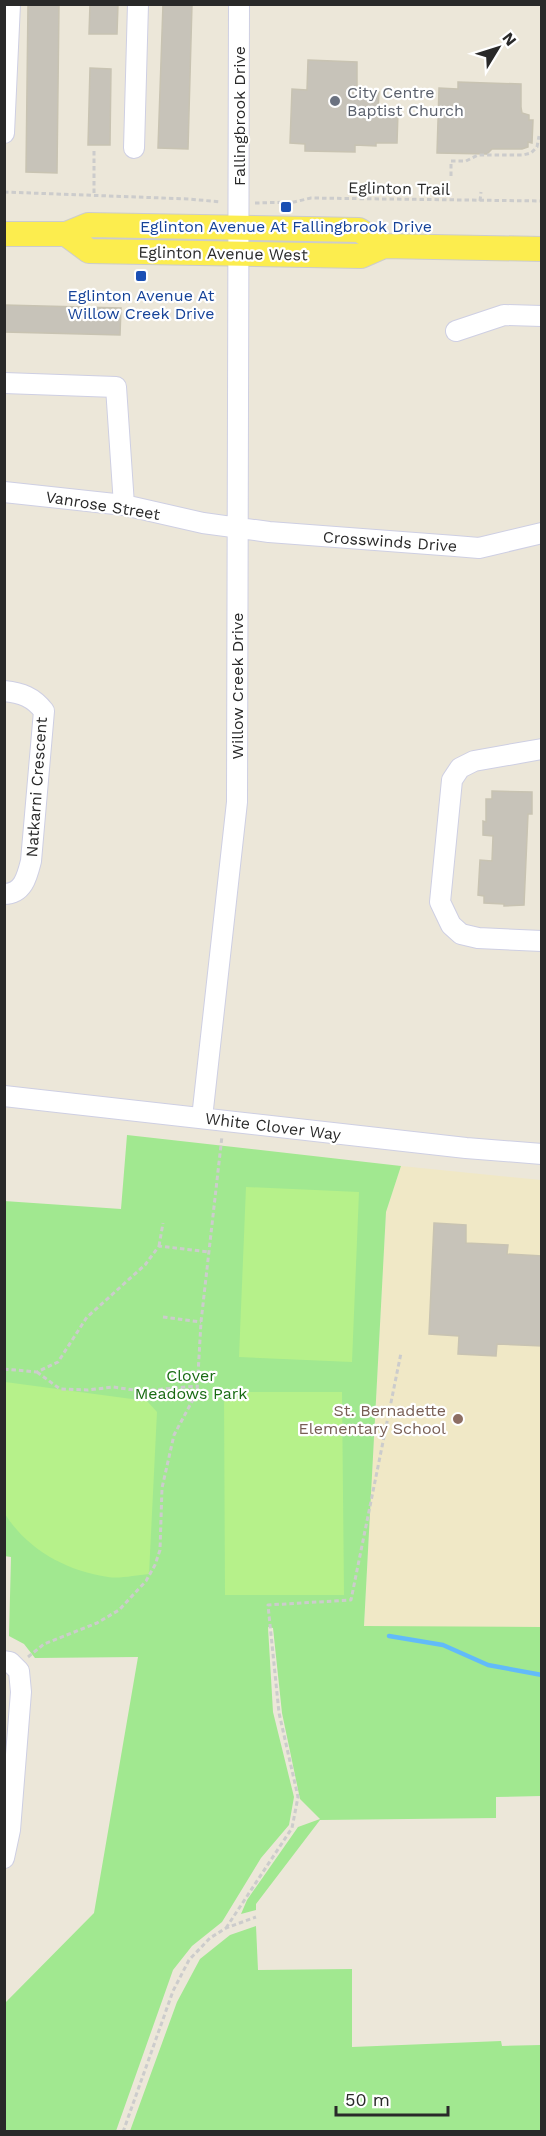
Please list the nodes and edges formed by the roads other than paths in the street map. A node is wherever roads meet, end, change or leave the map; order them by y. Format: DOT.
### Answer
graph roads {
  1 [pos="10,4"];
  2 [pos="138,4"];
  3 [pos="239,4"];
  4 [pos="4,133"];
  5 [pos="134,148"];
  6 [pos="238,227"];
  7 [pos="4,234"];
  8 [pos="66,234"];
  9 [pos="384,246"];
  10 [pos="542,249"];
  11 [pos="238,253"];
  12 [pos="542,316"];
  13 [pos="456,331"];
  14 [pos="4,383"];
  15 [pos="4,492"];
  16 [pos="124,505"];
  17 [pos="237,528"];
  18 [pos="542,533"];
  19 [pos="4,691"];
  20 [pos="542,749"];
  21 [pos="4,894"];
  22 [pos="542,940"];
  23 [pos="4,1096"];
  24 [pos="202,1118"];
  25 [pos="542,1154"];
  26 [pos="12,1666"];
  27 [pos="4,1858"];
  1 -- 4 [label="street"];
  2 -- 5 [label="street"];
  3 -- 6 [label="street, Fallingbrook Drive"];
  6 -- 8 [label="main road, Eglinton Avenue West"];
  6 -- 9 [label="main road, Eglinton Avenue West"];
  6 -- 11 [label="street, Fallingbrook Drive"];
  7 -- 8 [label="main road, Eglinton Avenue West"];
  8 -- 11 [label="main road, Eglinton Avenue West"];
  9 -- 10 [label="main road, Eglinton Avenue West"];
  9 -- 11 [label="main road, Eglinton Avenue West"];
  11 -- 17 [label="street, Willow Creek Drive"];
  12 -- 13 [label="street"];
  14 -- 16 [label="street"];
  15 -- 16 [label="street, Vanrose Street"];
  16 -- 17 [label="street, Vanrose Street"];
  17 -- 18 [label="street, Crosswinds Drive"];
  17 -- 24 [label="street, Willow Creek Drive"];
  19 -- 21 [label="street, Natkarni Crescent"];
  20 -- 22 [label="street"];
  23 -- 24 [label="street, White Clover Way"];
  24 -- 25 [label="street, White Clover Way"];
  26 -- 27 [label="street"];
}
